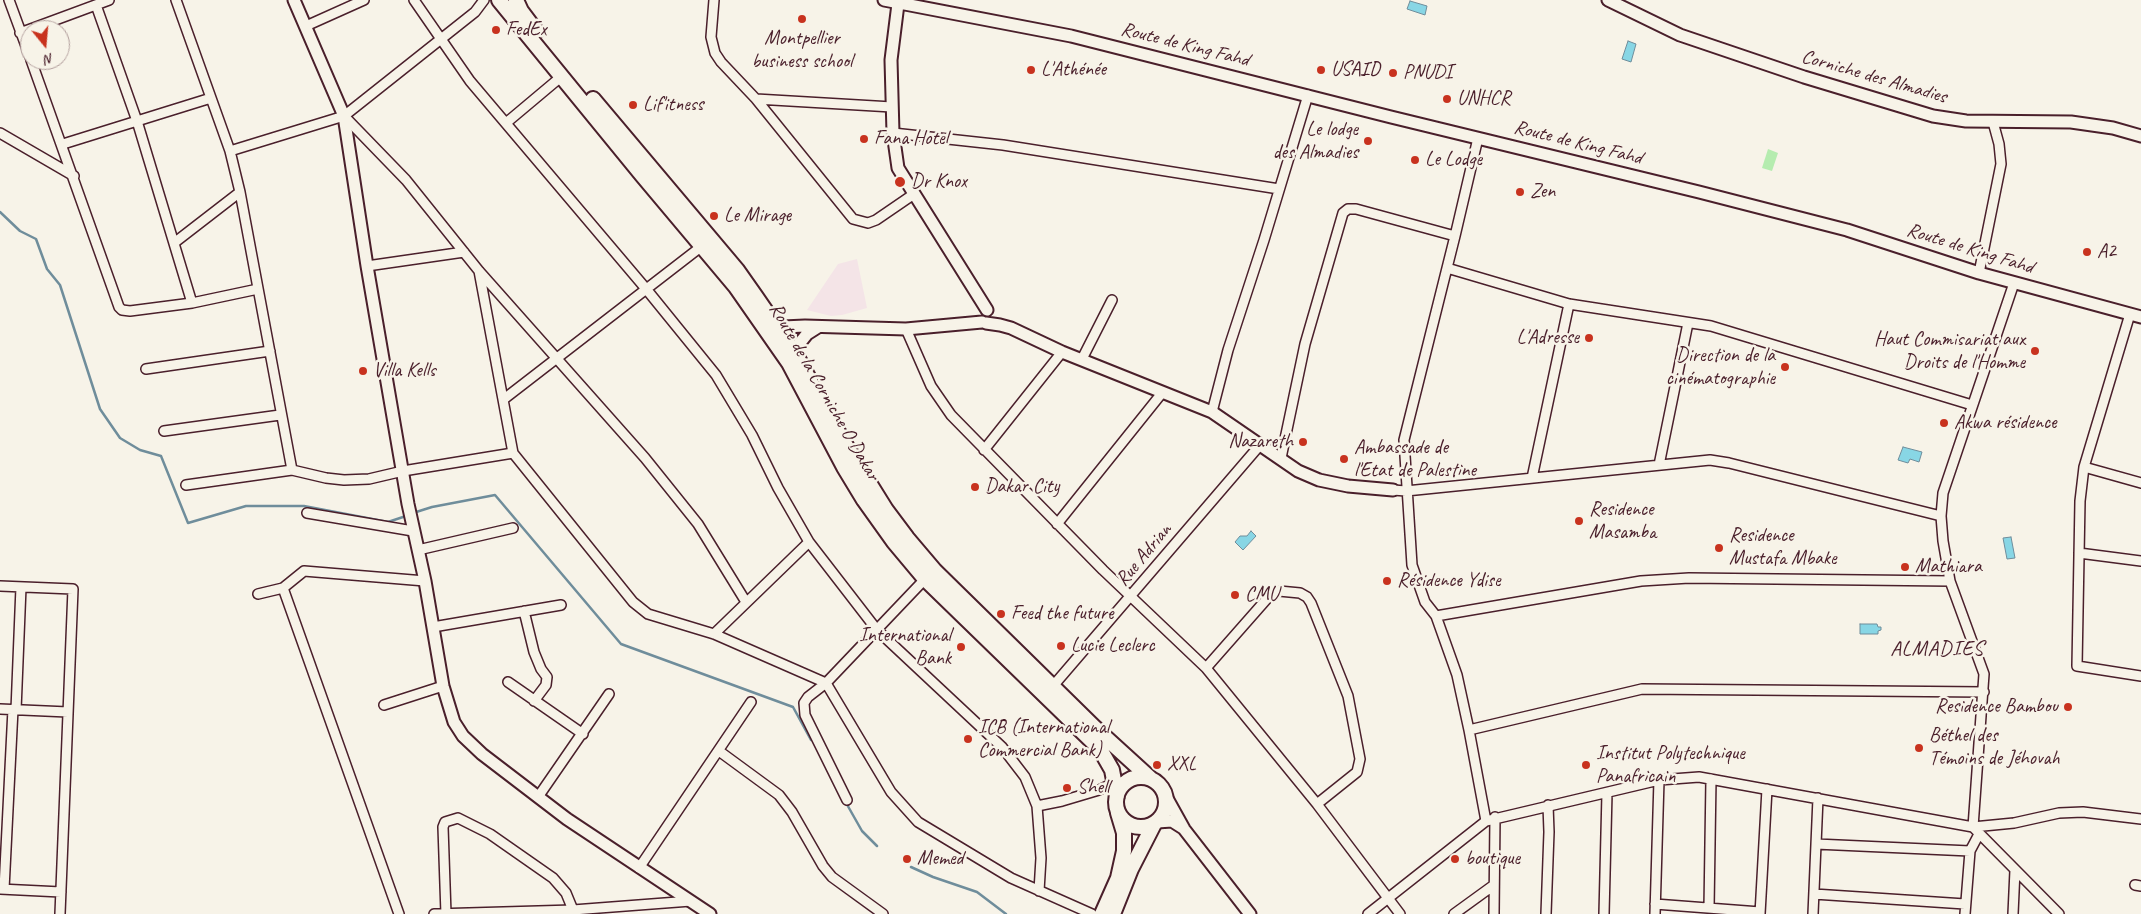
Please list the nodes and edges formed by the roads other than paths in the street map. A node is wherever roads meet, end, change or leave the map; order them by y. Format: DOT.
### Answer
graph roads {
  1 [pos="9,0"];
  2 [pos="109,0"];
  3 [pos="176,0"];
  4 [pos="294,0"];
  5 [pos="364,0"];
  6 [pos="414,0"];
  7 [pos="484,0"];
  8 [pos="499,0"];
  9 [pos="516,0"];
  10 [pos="714,0"];
  11 [pos="884,0"];
  12 [pos="1611,1"];
  13 [pos="899,2"];
  14 [pos="96,5"];
  15 [pos="55,20"];
  16 [pos="306,26"];
  17 [pos="20,33"];
  18 [pos="440,37"];
  19 [pos="35,70"];
  20 [pos="562,76"];
  21 [pos="1308,95"];
  22 [pos="211,98"];
  23 [pos="756,99"];
  24 [pos="892,107"];
  25 [pos="344,116"];
  26 [pos="137,121"];
  27 [pos="1993,122"];
  28 [pos="506,123"];
  29 [pos="894,133"];
  30 [pos="0,134"];
  31 [pos="2141,136"];
  32 [pos="1478,138"];
  33 [pos="63,144"];
  34 [pos="230,151"];
  35 [pos="74,176"];
  36 [pos="1279,189"];
  37 [pos="240,192"];
  38 [pos="914,194"];
  39 [pos="1455,236"];
  40 [pos="174,243"];
  41 [pos="702,246"];
  42 [pos="464,252"];
  43 [pos="367,266"];
  44 [pos="1447,268"];
  45 [pos="479,271"];
  46 [pos="1979,273"];
  47 [pos="2014,282"];
  48 [pos="258,289"];
  49 [pos="647,290"];
  50 [pos="1112,300"];
  51 [pos="192,303"];
  52 [pos="1570,304"];
  53 [pos="2135,315"];
  54 [pos="986,318"];
  55 [pos="1688,324"];
  56 [pos="776,325"];
  57 [pos="818,327"];
  58 [pos="906,329"];
  59 [pos="270,351"];
  60 [pos="1062,352"];
  61 [pos="796,355"];
  62 [pos="558,358"];
  63 [pos="1082,359"];
  64 [pos="146,369"];
  65 [pos="1162,393"];
  66 [pos="504,399"];
  67 [pos="1972,406"];
  68 [pos="1212,412"];
  69 [pos="280,415"];
  70 [pos="164,431"];
  71 [pos="1260,446"];
  72 [pos="984,450"];
  73 [pos="513,453"];
  74 [pos="1281,458"];
  75 [pos="1659,465"];
  76 [pos="2084,467"];
  77 [pos="292,470"];
  78 [pos="403,471"];
  79 [pos="1532,478"];
  80 [pos="2141,483"];
  81 [pos="186,485"];
  82 [pos="1393,490"];
  83 [pos="1406,491"];
  84 [pos="308,513"];
  85 [pos="1941,516"];
  86 [pos="1057,524"];
  87 [pos="513,528"];
  88 [pos="413,529"];
  89 [pos="809,542"];
  90 [pos="418,550"];
  91 [pos="2079,553"];
  92 [pos="2141,561"];
  93 [pos="925,579"];
  94 [pos="425,581"];
  95 [pos="1950,581"];
  96 [pos="0,586"];
  97 [pos="21,587"];
  98 [pos="283,588"];
  99 [pos="258,594"];
  100 [pos="1132,596"];
  101 [pos="746,602"];
  102 [pos="561,605"];
  103 [pos="524,612"];
  104 [pos="1436,616"];
  105 [pos="432,627"];
  106 [pos="877,630"];
  107 [pos="714,634"];
  108 [pos="1206,668"];
  109 [pos="2141,676"];
  110 [pos="508,682"];
  111 [pos="826,683"];
  112 [pos="442,686"];
  113 [pos="1053,686"];
  114 [pos="1984,692"];
  115 [pos="609,694"];
  116 [pos="534,700"];
  117 [pos="751,702"];
  118 [pos="384,705"];
  119 [pos="0,709"];
  120 [pos="14,710"];
  121 [pos="68,712"];
  122 [pos="1470,730"];
  123 [pos="582,734"];
  124 [pos="719,751"];
  125 [pos="1151,779"];
  126 [pos="1711,779"];
  127 [pos="1659,780"];
  128 [pos="1116,789"];
  129 [pos="1767,789"];
  130 [pos="1164,793"];
  131 [pos="1606,793"];
  132 [pos="538,797"];
  133 [pos="1818,798"];
  134 [pos="847,800"];
  135 [pos="1317,804"];
  136 [pos="1548,805"];
  137 [pos="1037,806"];
  138 [pos="1118,813"];
  139 [pos="1490,819"];
  140 [pos="2141,819"];
  141 [pos="1155,823"];
  142 [pos="1184,829"];
  143 [pos="1976,830"];
  144 [pos="1816,844"];
  145 [pos="1970,852"];
  146 [pos="639,868"];
  147 [pos="2015,870"];
  148 [pos="1494,885"];
  149 [pos="2,889"];
  150 [pos="1039,891"];
  151 [pos="61,892"];
  152 [pos="1814,894"];
  153 [pos="1388,899"];
  154 [pos="691,901"];
  155 [pos="1655,904"];
  156 [pos="1966,904"];
  157 [pos="1709,908"];
  158 [pos="573,910"];
  159 [pos="1760,913"];
  160 [pos="60,914"];
  161 [pos="399,914"];
  162 [pos="434,914"];
  163 [pos="446,914"];
  164 [pos="710,914"];
  165 [pos="883,914"];
  166 [pos="1092,914"];
  167 [pos="1102,914"];
  168 [pos="1113,914"];
  169 [pos="1250,914"];
  170 [pos="1368,914"];
  171 [pos="1400,914"];
  172 [pos="1454,914"];
  173 [pos="1494,914"];
  174 [pos="1546,914"];
  175 [pos="1604,914"];
  176 [pos="1655,914"];
  177 [pos="1813,914"];
  178 [pos="1965,914"];
  179 [pos="2013,914"];
  180 [pos="2059,914"];
  1 -- 17 [label="street"];
  2 -- 14 [label="street"];
  3 -- 22 [label="street"];
  4 -- 16 [label="street"];
  5 -- 16 [label="street"];
  6 -- 18 [label="street"];
  7 -- 18 [label="street"];
  8 -- 20 [label="highway, Route de la Corniche O Dakar"];
  9 -- 56 [label="highway, Route de la Corniche O Dakar"];
  10 -- 23 [label="street"];
  11 -- 13 [label="street, Route de King Fahd"];
  12 -- 27 [label="street, Corniche des Almadies"];
  13 -- 21 [label="street, Route de King Fahd"];
  13 -- 24 [label="street"];
  14 -- 15 [label="street"];
  14 -- 26 [label="street"];
  16 -- 25 [label="street"];
  18 -- 25 [label="street"];
  18 -- 28 [label="street"];
  19 -- 33 [label="street"];
  20 -- 28 [label="street"];
  20 -- 41 [label="highway, Route de la Corniche O Dakar"];
  21 -- 32 [label="street, Route de King Fahd"];
  21 -- 36 [label="street"];
  22 -- 26 [label="street"];
  22 -- 34 [label="street"];
  23 -- 24 [label="street"];
  23 -- 38 [label="street"];
  24 -- 29 [label="street"];
  25 -- 34 [label="street"];
  25 -- 42 [label="street"];
  25 -- 43 [label="street"];
  26 -- 33 [label="street"];
  26 -- 40 [label="street"];
  27 -- 31 [label="street, Corniche des Almadies"];
  27 -- 46 [label="street"];
  28 -- 49 [label="street"];
  29 -- 36 [label="street"];
  29 -- 38 [label="street"];
  30 -- 35 [label="street"];
  32 -- 39 [label="street"];
  32 -- 46 [label="street, Route de King Fahd"];
  33 -- 35 [label="street"];
  34 -- 37 [label="street"];
  35 -- 51 [label="street"];
  36 -- 68 [label="street"];
  37 -- 40 [label="street"];
  37 -- 48 [label="street"];
  38 -- 54 [label="street"];
  39 -- 44 [label="street"];
  39 -- 74 [label="street"];
  40 -- 51 [label="street"];
  41 -- 49 [label="street"];
  41 -- 93 [label="highway, Route de la Corniche O Dakar"];
  42 -- 43 [label="street"];
  42 -- 45 [label="street"];
  43 -- 78 [label="street"];
  44 -- 52 [label="street"];
  44 -- 83 [label="street"];
  45 -- 62 [label="street"];
  45 -- 66 [label="street"];
  46 -- 47 [label="street, Route de King Fahd"];
  47 -- 53 [label="street, Route de King Fahd"];
  47 -- 67 [label="street"];
  48 -- 51 [label="street"];
  48 -- 59 [label="street"];
  49 -- 62 [label="street"];
  49 -- 89 [label="street"];
  50 -- 63 [label="street"];
  52 -- 55 [label="street"];
  52 -- 79 [label="street"];
  53 -- 76 [label="street"];
  54 -- 58 [label="street"];
  54 -- 60 [label="street"];
  55 -- 67 [label="street"];
  55 -- 75 [label="street"];
  56 -- 57 [label="street"];
  56 -- 61 [label="highway, Route de la Corniche O Dakar"];
  57 -- 58 [label="street"];
  57 -- 61 [label="street"];
  58 -- 72 [label="street"];
  59 -- 64 [label="street"];
  59 -- 69 [label="street"];
  60 -- 63 [label="street"];
  60 -- 72 [label="street"];
  61 -- 113 [label="highway, Route de la Corniche O Dakar"];
  62 -- 66 [label="street"];
  62 -- 101 [label="street"];
  63 -- 65 [label="street"];
  65 -- 68 [label="street"];
  65 -- 86 [label="street"];
  66 -- 73 [label="street"];
  67 -- 85 [label="street"];
  68 -- 71 [label="street"];
  69 -- 70 [label="street"];
  69 -- 77 [label="street"];
  71 -- 74 [label="street"];
  71 -- 100 [label="street, Rue Adrian"];
  72 -- 86 [label="street"];
  73 -- 78 [label="street"];
  73 -- 107 [label="street"];
  74 -- 82 [label="street"];
  75 -- 79 [label="street"];
  75 -- 85 [label="street"];
  76 -- 80 [label="street"];
  76 -- 91 [label="street"];
  77 -- 78 [label="street"];
  77 -- 81 [label="street"];
  78 -- 88 [label="street"];
  79 -- 83 [label="street"];
  82 -- 83 [label="street"];
  83 -- 104 [label="street"];
  84 -- 88 [label="street"];
  85 -- 95 [label="street"];
  86 -- 100 [label="street"];
  87 -- 90 [label="street"];
  88 -- 90 [label="street"];
  89 -- 101 [label="street"];
  89 -- 106 [label="street"];
  90 -- 94 [label="street"];
  91 -- 92 [label="street"];
  91 -- 109 [label="street"];
  93 -- 106 [label="street"];
  93 -- 128 [label="highway, Route de la Corniche O Dakar"];
  94 -- 98 [label="street"];
  94 -- 105 [label="street"];
  95 -- 104 [label="street"];
  95 -- 114 [label="street"];
  96 -- 97 [label="street"];
  97 -- 120 [label="street"];
  97 -- 121 [label="street"];
  98 -- 99 [label="street"];
  98 -- 161 [label="street"];
  100 -- 108 [label="street"];
  100 -- 113 [label="street, Rue Adrian"];
  101 -- 107 [label="street"];
  102 -- 103 [label="street"];
  103 -- 105 [label="street"];
  103 -- 116 [label="street"];
  104 -- 122 [label="street"];
  105 -- 112 [label="street"];
  106 -- 111 [label="street"];
  106 -- 137 [label="street"];
  107 -- 111 [label="street"];
  108 -- 135 [label="street"];
  108 -- 135 [label="street"];
  110 -- 116 [label="street"];
  111 -- 134 [label="street"];
  111 -- 150 [label="street"];
  112 -- 118 [label="street"];
  112 -- 132 [label="street"];
  113 -- 125 [label="highway, Route de la Corniche O Dakar"];
  114 -- 122 [label="street"];
  114 -- 143 [label="street"];
  115 -- 123 [label="street"];
  116 -- 123 [label="street"];
  117 -- 124 [label="street"];
  119 -- 120 [label="street"];
  120 -- 121 [label="street"];
  120 -- 149 [label="street"];
  121 -- 151 [label="street"];
  122 -- 139 [label="street"];
  123 -- 132 [label="street"];
  124 -- 146 [label="street"];
  124 -- 165 [label="street"];
  125 -- 128 [label="highway"];
  125 -- 130 [label="highway"];
  126 -- 127 [label="street"];
  126 -- 129 [label="street"];
  126 -- 157 [label="street"];
  127 -- 131 [label="street"];
  127 -- 155 [label="street"];
  128 -- 137 [label="street"];
  128 -- 138 [label="highway"];
  129 -- 133 [label="street"];
  129 -- 159 [label="street"];
  130 -- 141 [label="highway"];
  130 -- 142 [label="street"];
  131 -- 136 [label="street"];
  131 -- 175 [label="street"];
  132 -- 146 [label="street"];
  133 -- 143 [label="street"];
  133 -- 144 [label="street"];
  135 -- 153 [label="street"];
  136 -- 139 [label="street"];
  136 -- 174 [label="street"];
  137 -- 150 [label="street"];
  138 -- 141 [label="highway"];
  138 -- 167 [label="highway"];
  139 -- 148 [label="street"];
  139 -- 153 [label="street"];
  140 -- 143 [label="street"];
  141 -- 142 [label="street"];
  141 -- 168 [label="highway"];
  142 -- 169 [label="street"];
  143 -- 145 [label="street"];
  143 -- 147 [label="street"];
  144 -- 145 [label="street"];
  144 -- 152 [label="street"];
  145 -- 156 [label="street"];
  146 -- 154 [label="street"];
  147 -- 179 [label="street"];
  147 -- 180 [label="street"];
  148 -- 172 [label="street"];
  148 -- 173 [label="street"];
  149 -- 151 [label="street"];
  150 -- 166 [label="street"];
  151 -- 160 [label="street"];
  152 -- 156 [label="street"];
  152 -- 177 [label="street"];
  153 -- 170 [label="street"];
  153 -- 171 [label="street"];
  154 -- 158 [label="street"];
  154 -- 164 [label="street"];
  155 -- 157 [label="street"];
  155 -- 176 [label="street"];
  156 -- 178 [label="street"];
  157 -- 159 [label="street"];
  158 -- 163 [label="street"];
  158 -- 163 [label="street"];
  162 -- 163 [label="street"];
}
